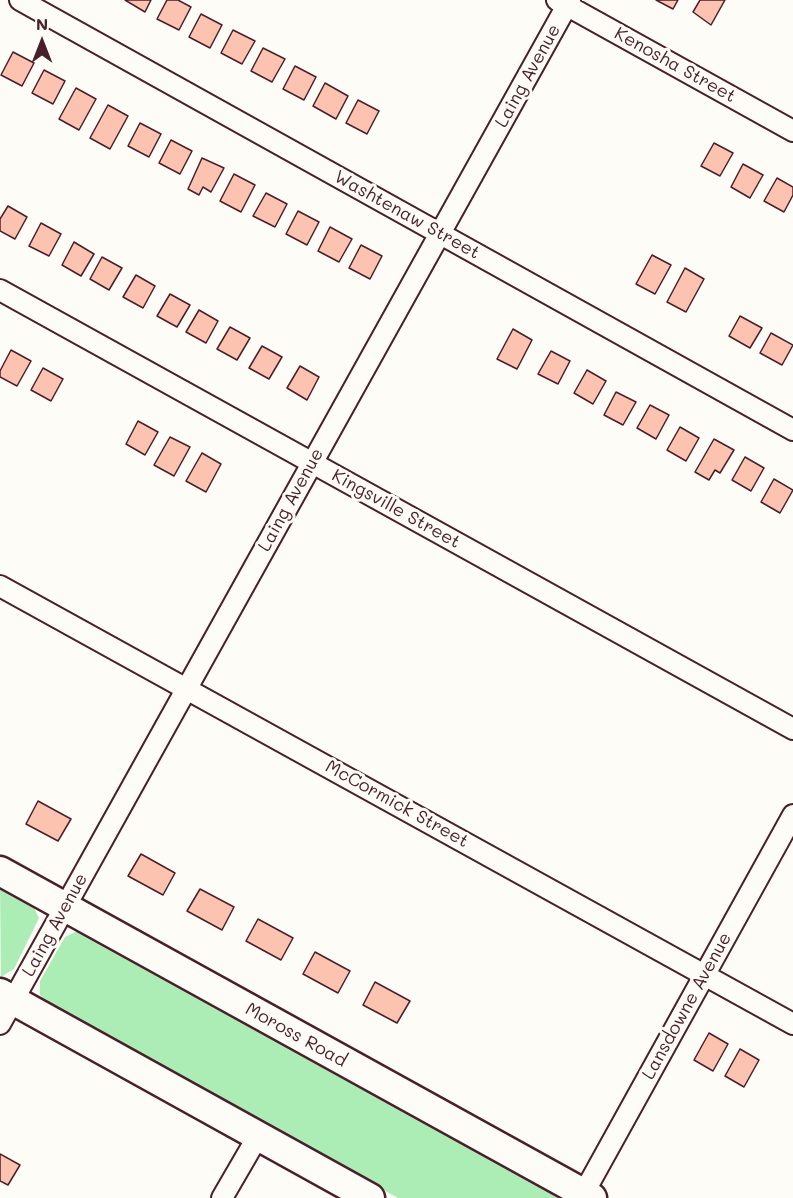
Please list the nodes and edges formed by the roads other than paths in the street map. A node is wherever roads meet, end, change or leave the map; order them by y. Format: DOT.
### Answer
graph roads {
  1 [pos="20,0"];
  2 [pos="564,2"];
  3 [pos="793,131"];
  4 [pos="440,233"];
  5 [pos="0,290"];
  6 [pos="793,430"];
  7 [pos="312,462"];
  8 [pos="0,586"];
  9 [pos="187,689"];
  10 [pos="793,729"];
  11 [pos="793,815"];
  12 [pos="0,872"];
  13 [pos="64,907"];
  14 [pos="704,973"];
  15 [pos="4,1006"];
  16 [pos="793,1024"];
  17 [pos="258,1136"];
  18 [pos="585,1196"];
  19 [pos="222,1198"];
  20 [pos="370,1198"];
  1 -- 4 [label="street, Washtenaw Street"];
  2 -- 3 [label="street, Kenosha Street"];
  2 -- 4 [label="street, Laing Avenue"];
  4 -- 6 [label="street, Washtenaw Street"];
  4 -- 7 [label="street, Laing Avenue"];
  5 -- 7 [label="street, Kingsville Street"];
  7 -- 9 [label="street, Laing Avenue"];
  7 -- 10 [label="street, Kingsville Street"];
  8 -- 9 [label="street, McCormick Street"];
  9 -- 13 [label="street, Laing Avenue"];
  9 -- 14 [label="street, McCormick Street"];
  11 -- 14 [label="street, Lansdowne Avenue"];
  12 -- 13 [label="main road, Moross Road"];
  13 -- 15 [label="street, Laing Avenue"];
  13 -- 18 [label="main road, Moross Road"];
  14 -- 16 [label="street, McCormick Street"];
  14 -- 18 [label="street, Lansdowne Avenue"];
  15 -- 17 [label="main road"];
  17 -- 19 [label="street"];
  17 -- 20 [label="main road"];
}
